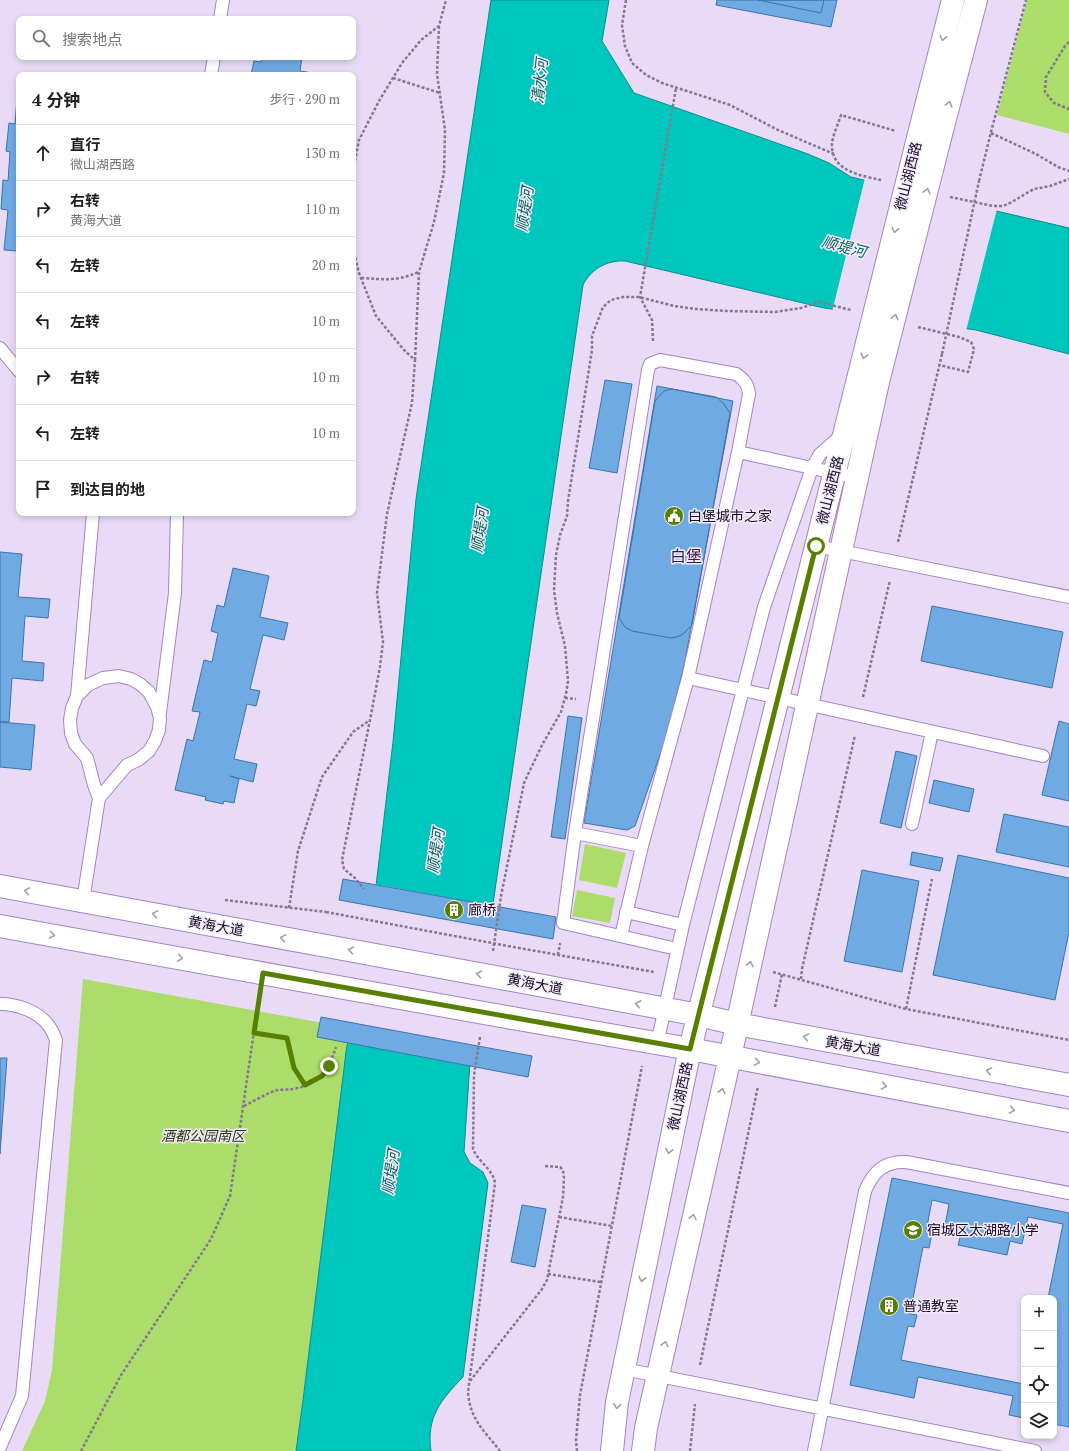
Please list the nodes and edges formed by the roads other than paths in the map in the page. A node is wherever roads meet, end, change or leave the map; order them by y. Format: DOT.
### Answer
graph roads {
  1 [pos="223,0"];
  2 [pos="953,0"];
  3 [pos="976,0"];
  4 [pos="220,16"];
  5 [pos="214,60"];
  6 [pos="212,72"];
  7 [pos="0,348"];
  8 [pos="16,367"];
  9 [pos="868,381"];
  10 [pos="844,433"];
  11 [pos="738,452"];
  12 [pos="812,468"];
  13 [pos="835,473"];
  14 [pos="858,478"];
  15 [pos="93,516"];
  16 [pos="177,516"];
  17 [pos="816,546"];
  18 [pos="841,551"];
  19 [pos="1069,597"];
  20 [pos="688,678"];
  21 [pos="742,690"];
  22 [pos="77,696"];
  23 [pos="778,698"];
  24 [pos="808,705"];
  25 [pos="160,718"];
  26 [pos="932,732"];
  27 [pos="1043,756"];
  28 [pos="100,798"];
  29 [pos="912,824"];
  30 [pos="575,833"];
  31 [pos="642,846"];
  32 [pos="0,886"];
  33 [pos="84,901"];
  34 [pos="626,912"];
  35 [pos="683,925"];
  36 [pos="0,926"];
  37 [pos="621,936"];
  38 [pos="677,949"];
  39 [pos="0,1004"];
  40 [pos="664,1008"];
  41 [pos="699,1015"];
  42 [pos="737,1024"];
  43 [pos="652,1043"];
  44 [pos="690,1049"];
  45 [pos="730,1057"];
  46 [pos="1069,1086"];
  47 [pos="1069,1121"];
  48 [pos="1069,1193"];
  49 [pos="624,1369"];
  50 [pos="657,1377"];
  51 [pos="821,1409"];
  52 [pos="0,1447"];
  53 [pos="612,1451"];
  54 [pos="643,1451"];
  55 [pos="814,1451"];
  56 [pos="1035,1451"];
  1 -- 4 [label="lane"];
  2 -- 9 [label="street, 微山湖西路, one-way, bridge"];
  9 -- 3 [label="street, 微山湖西路, one-way, bridge"];
  5 -- 6 [label="lane"];
  7 -- 8 [label="lane"];
  9 -- 10 [label="street, 微山湖西路"];
  9 -- 14 [label="street, 微山湖西路"];
  10 -- 12 [label="lane"];
  10 -- 13 [label="street, 微山湖西路"];
  11 -- 12 [label="lane"];
  11 -- 20 [label="lane"];
  11 -- 30 [label="lane"];
  12 -- 13 [label="lane"];
  12 -- 21 [label="lane"];
  13 -- 14 [label="lane"];
  13 -- 17 [label="street, 微山湖西路"];
  14 -- 18 [label="street, 微山湖西路"];
  15 -- 22 [label="lane"];
  16 -- 25 [label="lane"];
  17 -- 18 [label="lane"];
  17 -- 23 [label="street, 微山湖西路"];
  18 -- 19 [label="lane"];
  18 -- 24 [label="street, 微山湖西路"];
  20 -- 21 [label="lane"];
  20 -- 31 [label="lane"];
  21 -- 23 [label="lane"];
  21 -- 35 [label="lane"];
  22 -- 25 [label="lane"];
  22 -- 28 [label="lane"];
  23 -- 24 [label="lane"];
  23 -- 41 [label="street, 微山湖西路"];
  24 -- 26 [label="lane"];
  42 -- 24 [label="street, 微山湖西路, one-way"];
  25 -- 28 [label="lane"];
  26 -- 27 [label="lane"];
  26 -- 29 [label="lane"];
  28 -- 33 [label="lane"];
  30 -- 31 [label="lane"];
  30 -- 37 [label="lane"];
  31 -- 34 [label="lane"];
  33 -- 32 [label="street, 黄海大道, one-way"];
  40 -- 33 [label="street, 黄海大道, one-way, bridge"];
  34 -- 35 [label="lane"];
  34 -- 37 [label="lane"];
  35 -- 38 [label="lane"];
  36 -- 43 [label="street, one-way, bridge"];
  37 -- 38 [label="lane"];
  38 -- 40 [label="lane"];
  39 -- 52 [label="lane"];
  40 -- 41 [label="street, 黄海大道"];
  40 -- 43 [label="lane"];
  41 -- 42 [label="street, 黄海大道"];
  41 -- 44 [label="street, 微山湖西路"];
  42 -- 45 [label="street, 微山湖西路"];
  46 -- 42 [label="street, 黄海大道, one-way"];
  43 -- 44 [label="street"];
  44 -- 45 [label="street"];
  44 -- 49 [label="street, 微山湖西路, one-way"];
  45 -- 47 [label="street, one-way"];
  50 -- 45 [label="street, 微山湖西路, one-way"];
  48 -- 51 [label="lane"];
  49 -- 50 [label="lane"];
  49 -- 53 [label="street, 微山湖西路, one-way"];
  50 -- 51 [label="lane"];
  50 -- 54 [label="street, 微山湖西路"];
  51 -- 55 [label="lane"];
  51 -- 56 [label="lane"];
}
